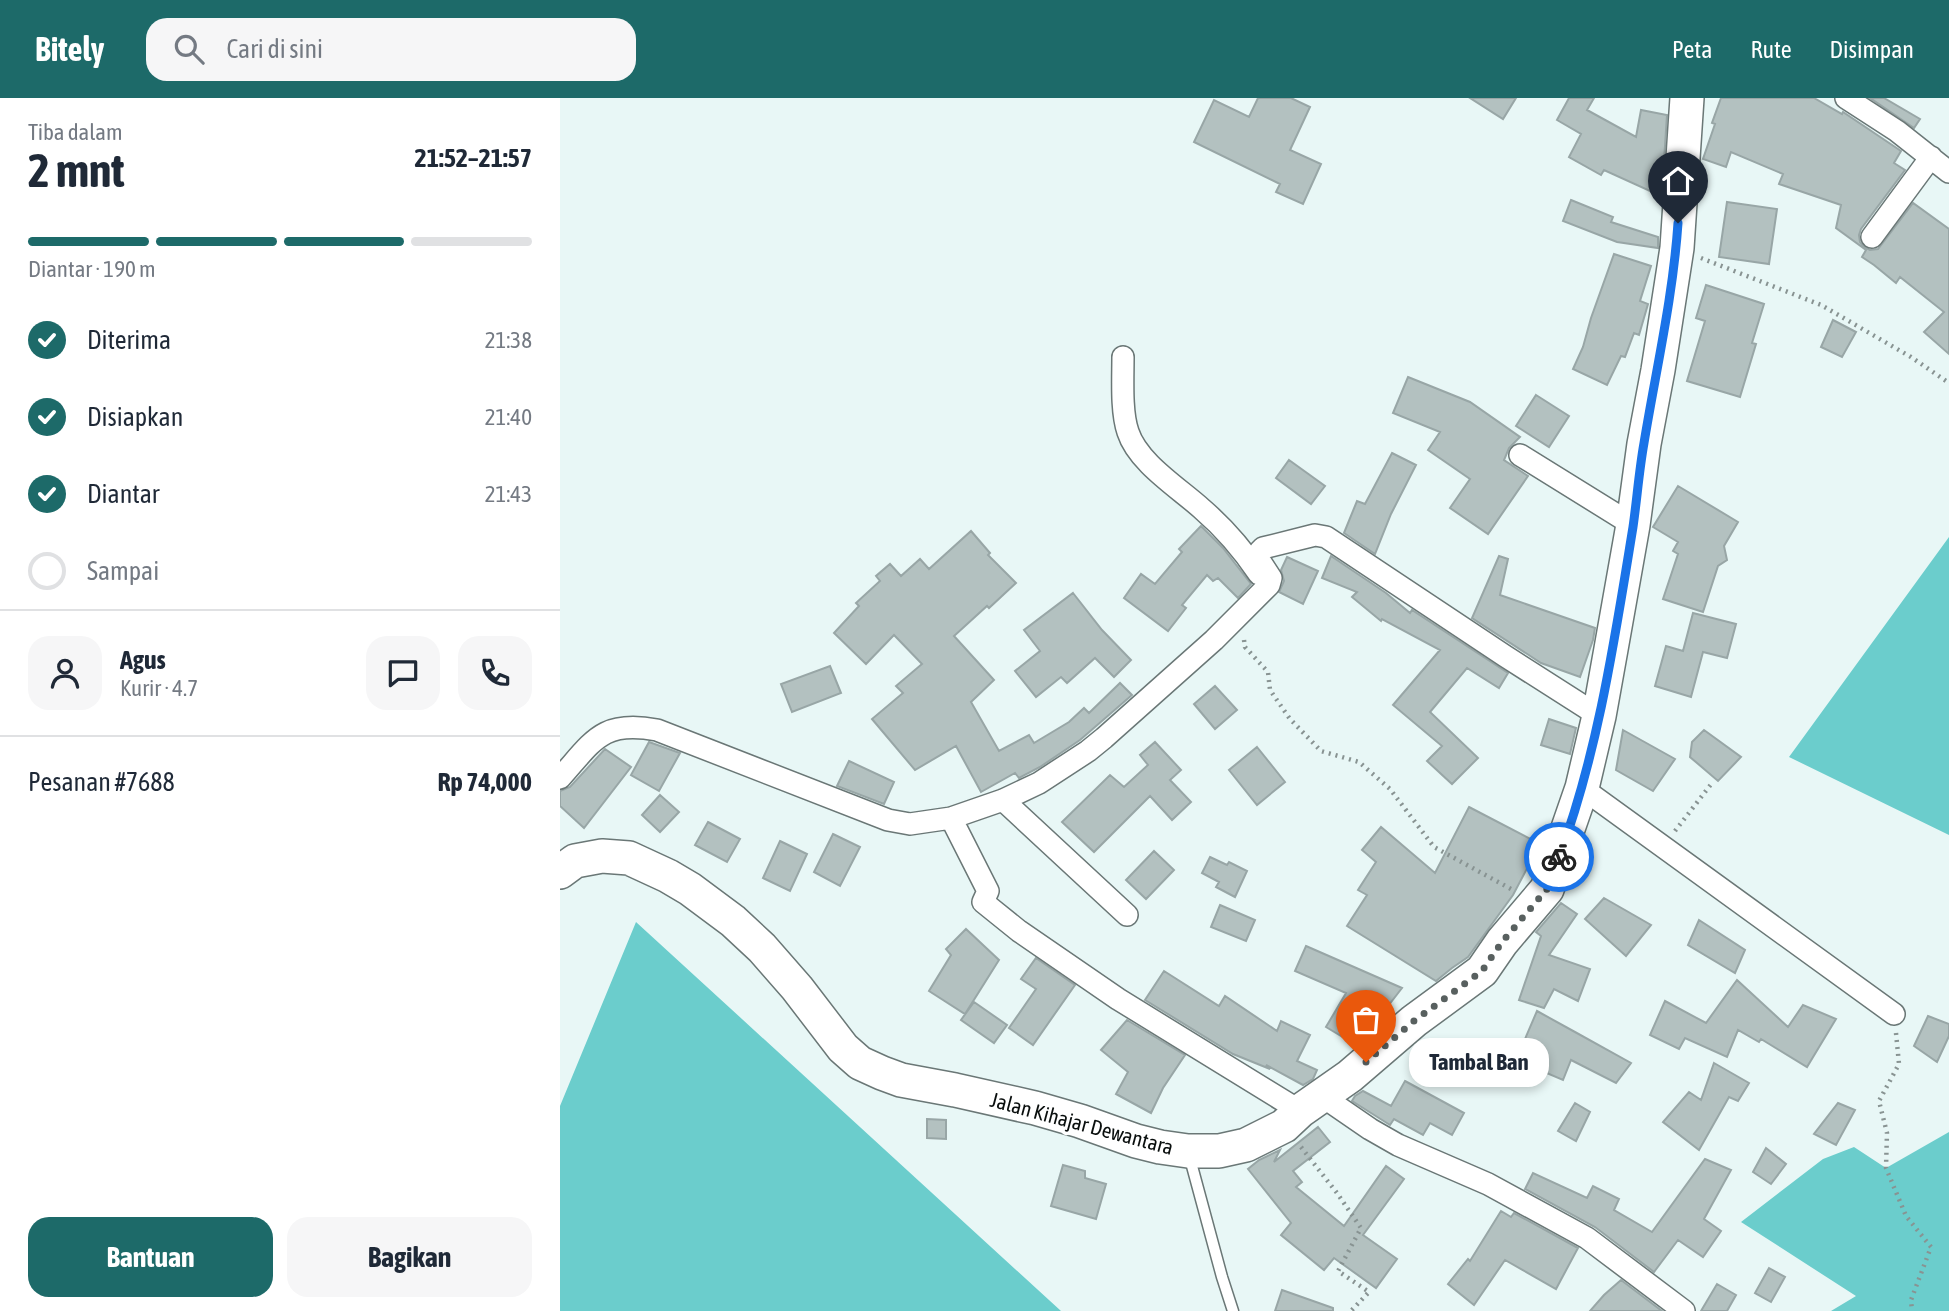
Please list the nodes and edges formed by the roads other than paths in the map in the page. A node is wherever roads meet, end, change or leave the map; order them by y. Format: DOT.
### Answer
graph roads {
  1 [pos="1687,98"];
  2 [pos="1846,98"];
  3 [pos="1931,157"];
  4 [pos="1949,172"];
  5 [pos="1872,237"];
  6 [pos="1123,357"];
  7 [pos="1520,455"];
  8 [pos="1633,525"];
  9 [pos="1259,596"];
  10 [pos="1599,716"];
  11 [pos="560,778"];
  12 [pos="1582,788"];
  13 [pos="1003,800"];
  14 [pos="951,818"];
  15 [pos="560,872"];
  16 [pos="1127,915"];
  17 [pos="1894,1014"];
  18 [pos="1302,1111"];
  19 [pos="1188,1151"];
  20 [pos="1233,1311"];
  21 [pos="1684,1311"];
  1 -- 8 [label="main road, Jalan Kihajar Dewantara"];
  2 -- 3 [label="street"];
  3 -- 4 [label="street"];
  3 -- 5 [label="street"];
  6 -- 9 [label="street"];
  7 -- 8 [label="street"];
  8 -- 10 [label="main road, Jalan Kihajar Dewantara"];
  9 -- 10 [label="street"];
  9 -- 13 [label="street"];
  10 -- 12 [label="main road, Jalan Kihajar Dewantara"];
  11 -- 14 [label="street"];
  12 -- 17 [label="street"];
  12 -- 18 [label="main road, Jalan Kihajar Dewantara"];
  13 -- 14 [label="street"];
  13 -- 16 [label="street"];
  14 -- 18 [label="street"];
  15 -- 19 [label="main road, Jalan Kihajar Dewantara"];
  18 -- 19 [label="main road, Jalan Kihajar Dewantara"];
  18 -- 21 [label="street"];
  19 -- 20 [label="lane"];
}
